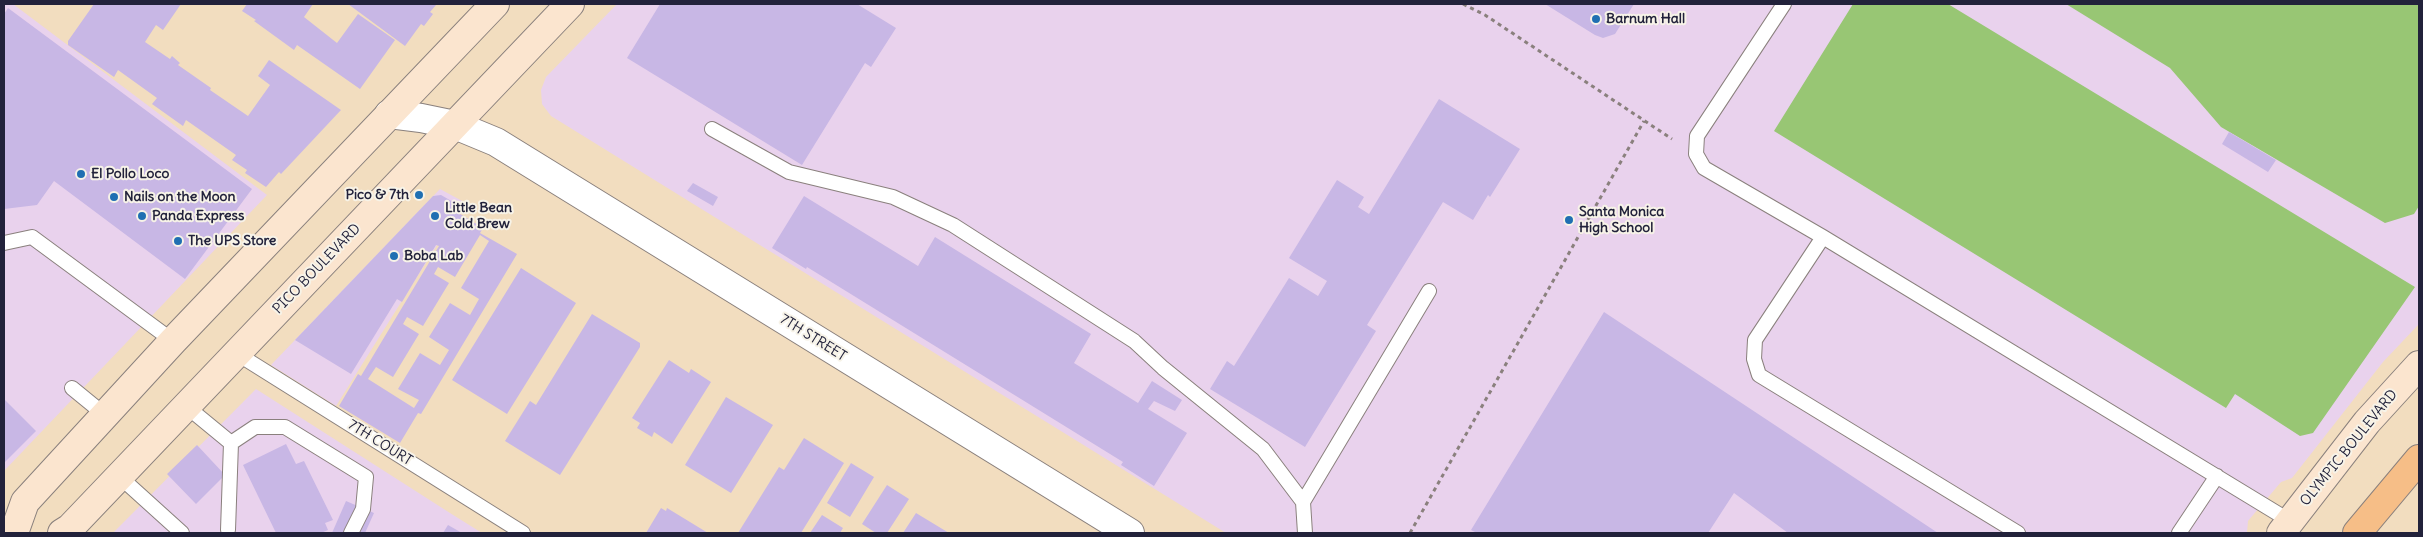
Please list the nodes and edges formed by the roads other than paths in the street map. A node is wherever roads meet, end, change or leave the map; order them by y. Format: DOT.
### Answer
graph roads {
  1 [pos="495,4"];
  2 [pos="570,4"];
  3 [pos="1784,4"];
  4 [pos="486,92"];
  5 [pos="389,114"];
  6 [pos="455,126"];
  7 [pos="712,129"];
  8 [pos="496,142"];
  9 [pos="1823,237"];
  10 [pos="4,243"];
  11 [pos="1429,291"];
  12 [pos="173,340"];
  13 [pos="236,353"];
  14 [pos="2419,365"];
  15 [pos="72,388"];
  16 [pos="186,406"];
  17 [pos="105,415"];
  18 [pos="231,444"];
  19 [pos="2419,459"];
  20 [pos="119,476"];
  21 [pos="2217,476"];
  22 [pos="1303,502"];
  23 [pos="2286,527"];
  24 [pos="228,532"];
  25 [pos="14,533"];
  26 [pos="62,533"];
  27 [pos="182,533"];
  28 [pos="351,533"];
  29 [pos="523,533"];
  30 [pos="1130,533"];
  31 [pos="1305,533"];
  32 [pos="2018,533"];
  33 [pos="2179,533"];
  34 [pos="2357,533"];
  1 -- 5 [label="main road"];
  2 -- 4 [label="main road, PICO BOULEVARD"];
  3 -- 9 [label="lane"];
  4 -- 6 [label="main road, PICO BOULEVARD"];
  4 -- 8 [label="street"];
  5 -- 6 [label="street, 7TH STREET"];
  5 -- 12 [label="main road"];
  6 -- 8 [label="street, 7TH STREET"];
  6 -- 13 [label="main road, PICO BOULEVARD"];
  7 -- 22 [label="lane"];
  8 -- 30 [label="street, 7TH STREET"];
  9 -- 21 [label="lane"];
  9 -- 32 [label="lane"];
  10 -- 12 [label="lane"];
  11 -- 22 [label="lane"];
  12 -- 17 [label="main road"];
  13 -- 16 [label="main road, PICO BOULEVARD"];
  13 -- 29 [label="lane, 7TH COURT"];
  14 -- 23 [label="main road, OLYMPIC BOULEVARD"];
  15 -- 17 [label="lane"];
  16 -- 18 [label="lane"];
  16 -- 20 [label="main road, PICO BOULEVARD"];
  17 -- 25 [label="main road"];
  18 -- 24 [label="lane"];
  18 -- 28 [label="lane"];
  19 -- 34 [label="highway"];
  20 -- 26 [label="main road, PICO BOULEVARD"];
  20 -- 27 [label="lane"];
  21 -- 23 [label="lane"];
  21 -- 33 [label="lane"];
  22 -- 31 [label="lane"];
}
